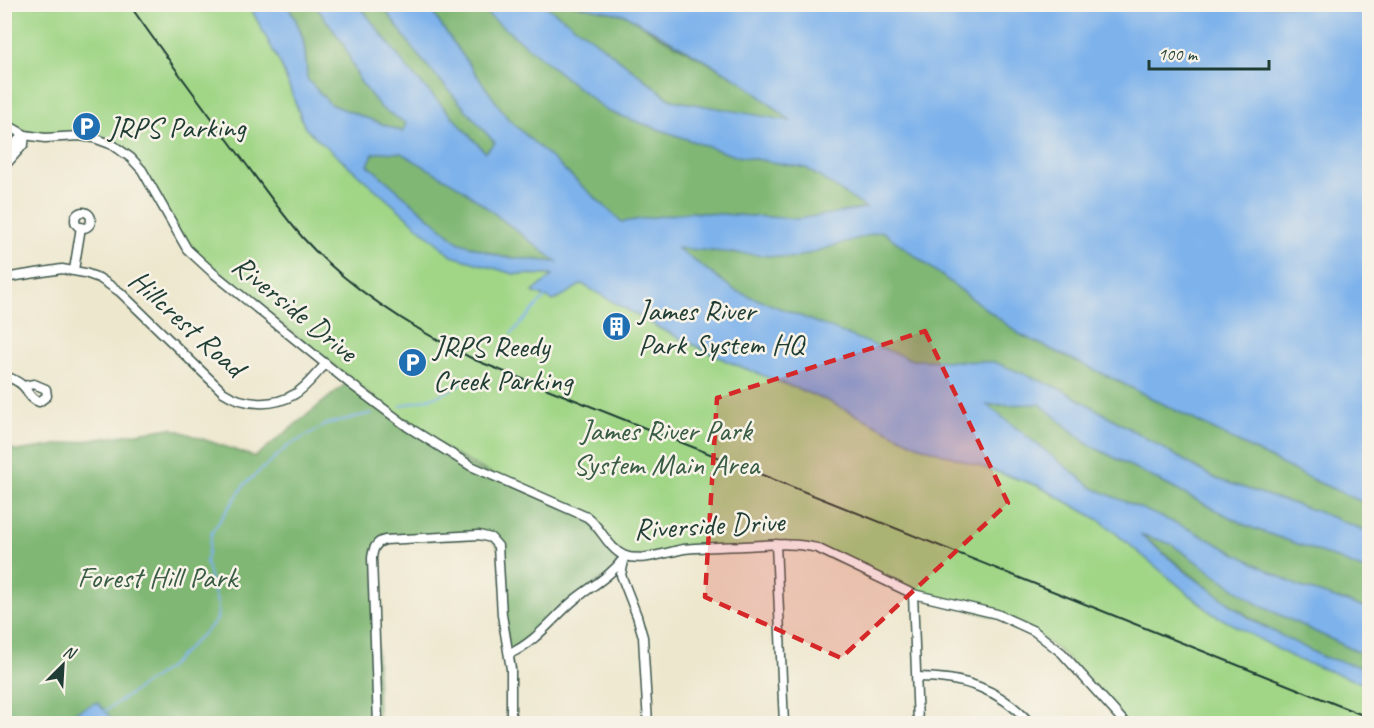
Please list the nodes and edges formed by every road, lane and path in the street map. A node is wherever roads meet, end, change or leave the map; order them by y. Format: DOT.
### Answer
graph roads {
  1 [pos="4,123"];
  2 [pos="26,135"];
  3 [pos="4,157"];
  4 [pos="4,167"];
  5 [pos="81,227"];
  6 [pos="74,270"];
  7 [pos="4,278"];
  8 [pos="326,364"];
  9 [pos="4,375"];
  10 [pos="24,386"];
  11 [pos="776,544"];
  12 [pos="625,555"];
  13 [pos="914,594"];
  14 [pos="509,654"];
  15 [pos="917,677"];
  16 [pos="378,723"];
  17 [pos="511,723"];
  18 [pos="648,723"];
  19 [pos="783,723"];
  20 [pos="918,723"];
  21 [pos="1031,723"];
  22 [pos="1126,723"];
  1 -- 2 [label="street, Riverside Drive"];
  2 -- 3 [label="street"];
  2 -- 4 [label="street"];
  2 -- 8 [label="street, Riverside Drive"];
  5 -- 6 [label="street"];
  6 -- 7 [label="street, Hillcrest Road"];
  6 -- 8 [label="street, Hillcrest Road"];
  8 -- 12 [label="street, Riverside Drive"];
  9 -- 10 [label="street"];
  11 -- 12 [label="street, Riverside Drive"];
  11 -- 13 [label="street, Riverside Drive"];
  11 -- 19 [label="street"];
  12 -- 14 [label="street"];
  12 -- 18 [label="street"];
  13 -- 15 [label="street"];
  13 -- 22 [label="street, Riverside Drive"];
  14 -- 16 [label="street"];
  14 -- 17 [label="street"];
  15 -- 20 [label="street"];
  15 -- 21 [label="street"];
}
